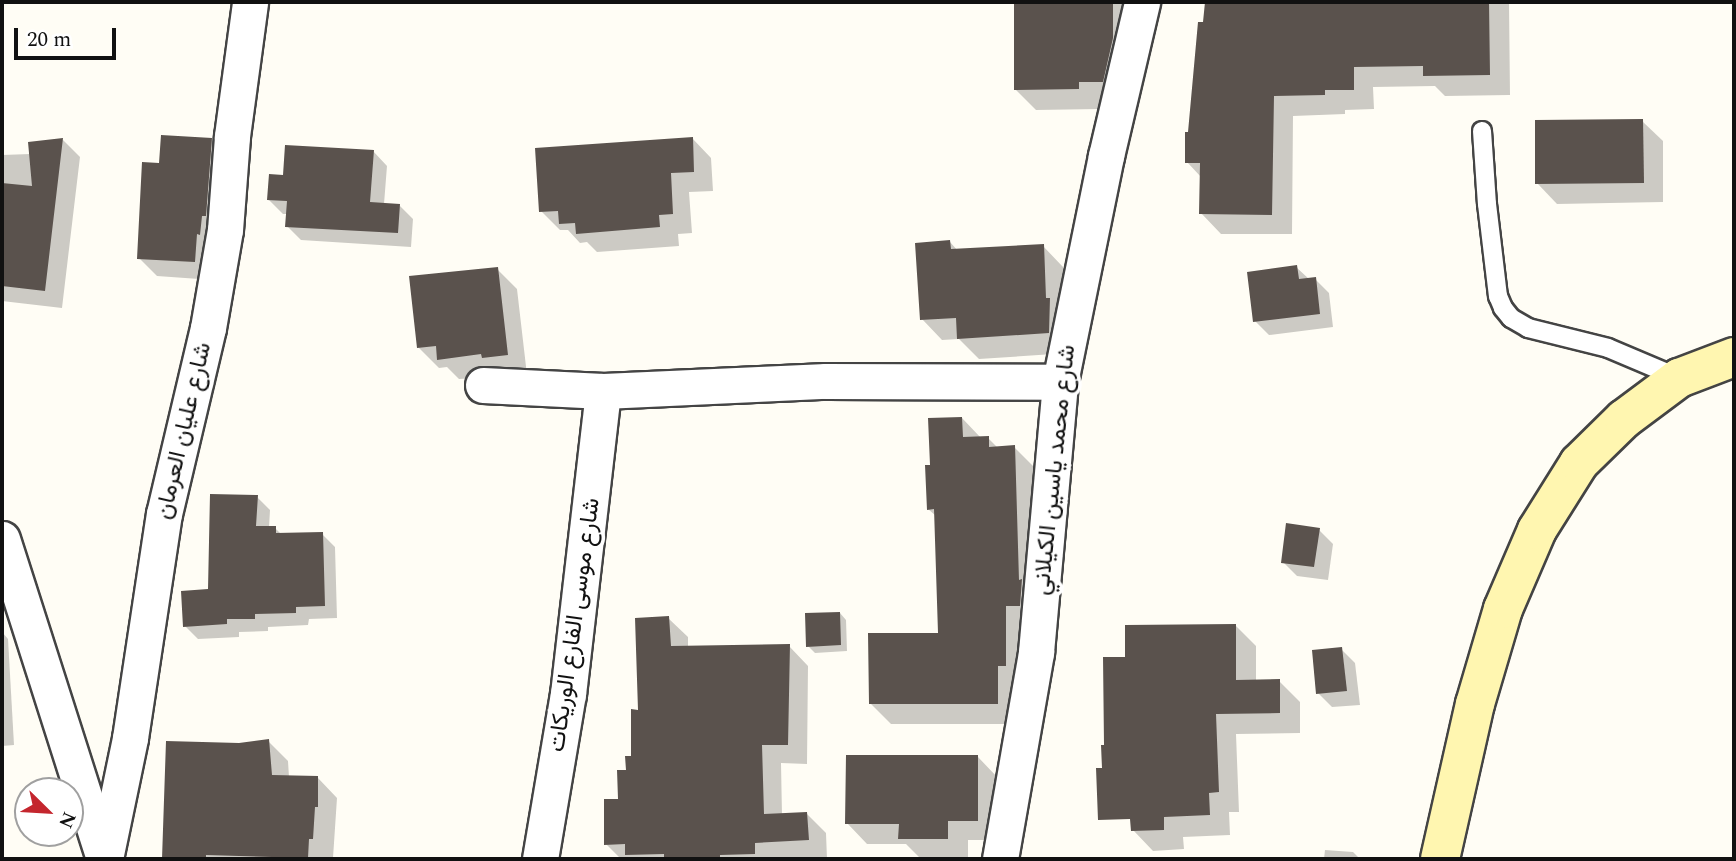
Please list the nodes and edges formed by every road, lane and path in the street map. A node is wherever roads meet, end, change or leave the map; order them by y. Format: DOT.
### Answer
graph roads {
  1 [pos="250,2"];
  2 [pos="1142,2"];
  3 [pos="1482,131"];
  4 [pos="1733,359"];
  5 [pos="1679,378"];
  6 [pos="1060,382"];
  7 [pos="483,385"];
  8 [pos="603,391"];
  9 [pos="2,539"];
  10 [pos="104,859"];
  11 [pos="540,859"];
  12 [pos="1000,859"];
  13 [pos="1440,859"];
  1 -- 10 [label="street, شارع عليان العرمان"];
  2 -- 6 [label="street, شارع محمد ياسين الكيلاني"];
  3 -- 5 [label="lane"];
  4 -- 5 [label="street"];
  5 -- 13 [label="street"];
  6 -- 8 [label="street"];
  6 -- 12 [label="street, شارع محمد ياسين الكيلاني"];
  7 -- 8 [label="street"];
  8 -- 11 [label="street, شارع موسى الفارع الوريكات"];
  9 -- 10 [label="street"];
}
